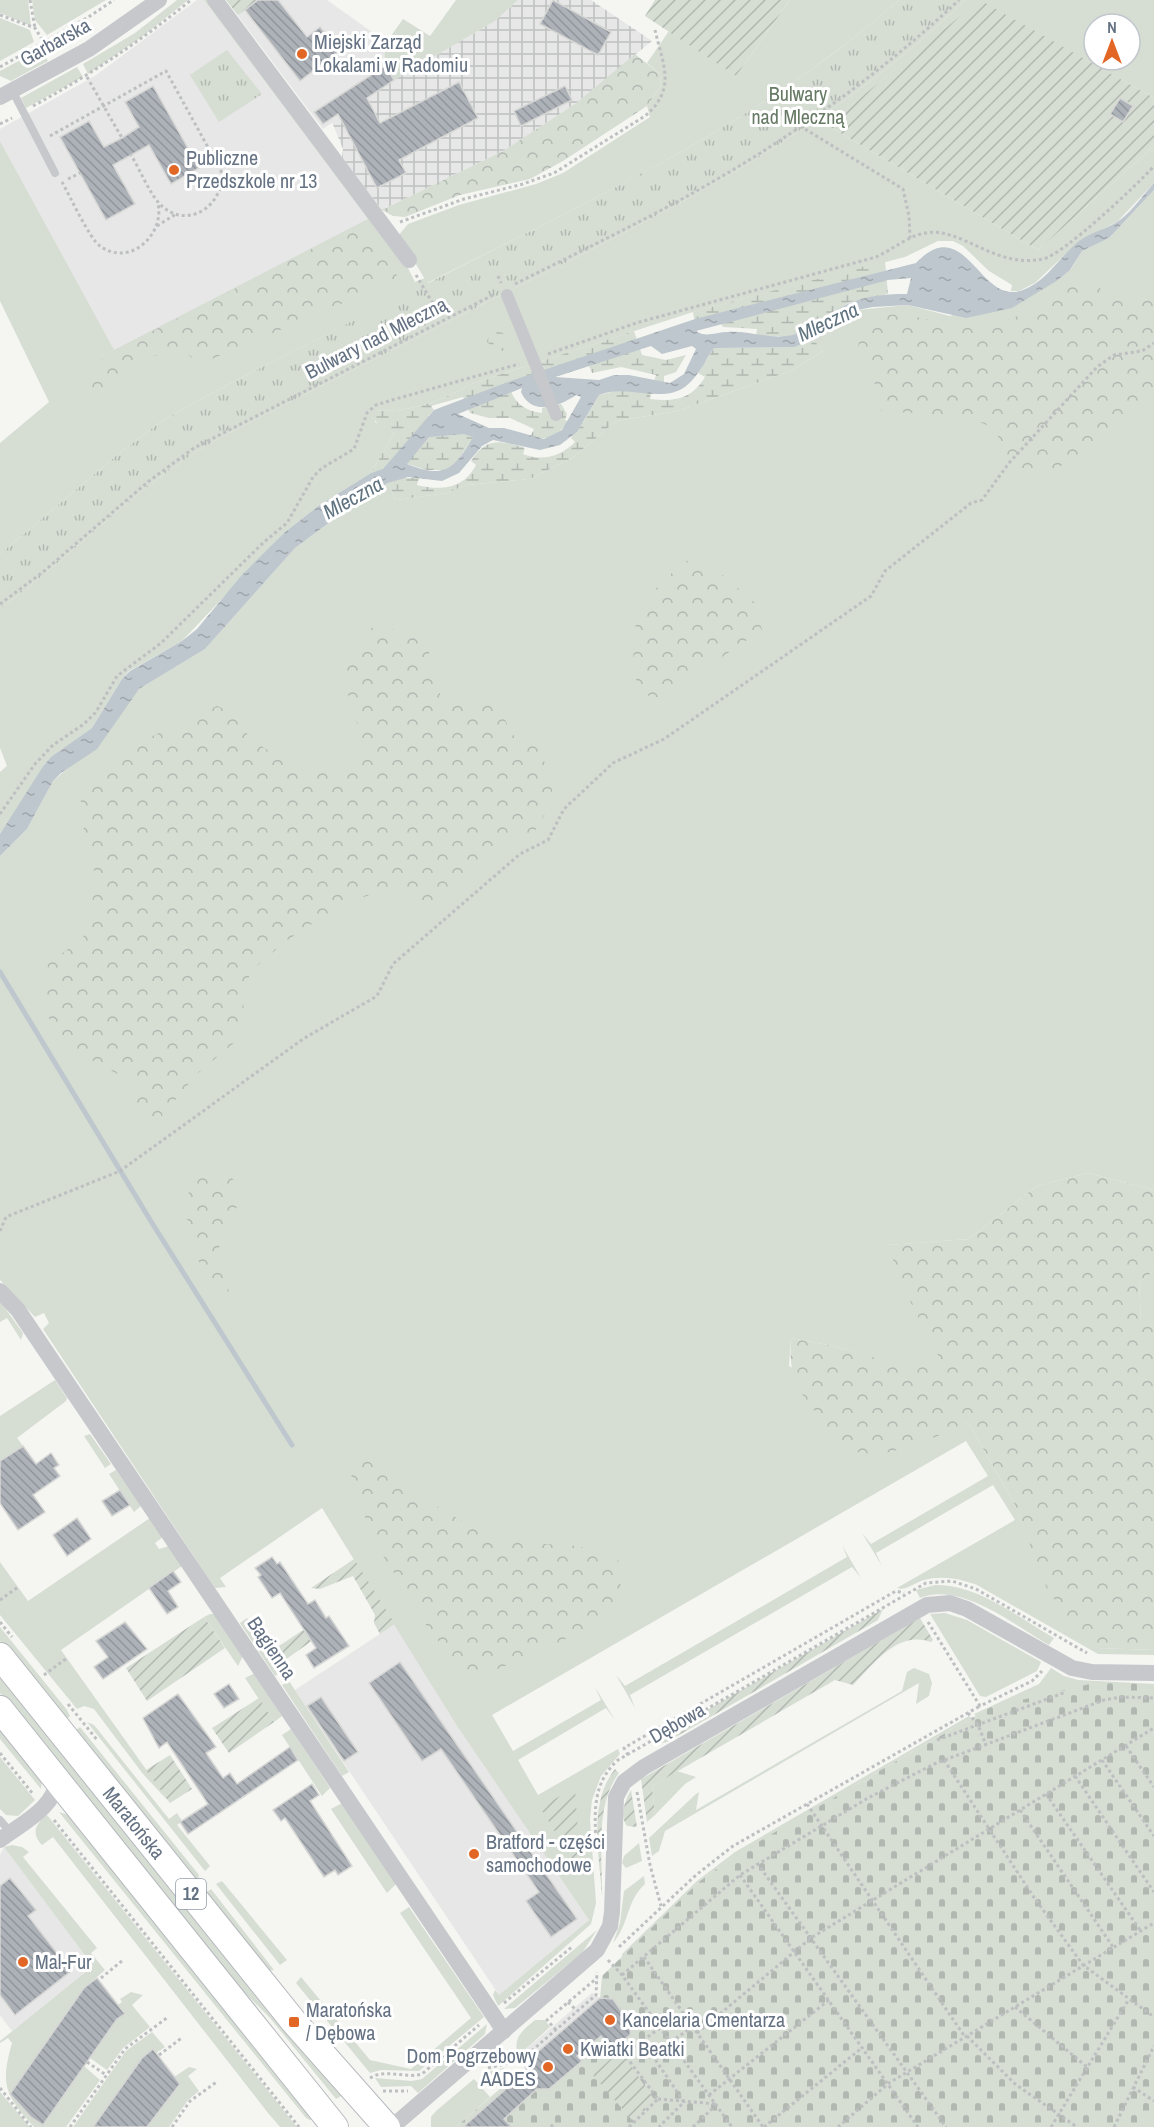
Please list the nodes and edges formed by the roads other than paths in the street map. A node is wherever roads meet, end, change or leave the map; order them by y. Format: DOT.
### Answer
graph roads {
  1 [pos="159,0"];
  2 [pos="215,0"];
  3 [pos="6,94"];
  4 [pos="55,173"];
  5 [pos="409,260"];
  6 [pos="511,290"];
  7 [pos="556,415"];
  8 [pos="0,1291"];
  9 [pos="0,1656"];
  10 [pos="1154,1673"];
  11 [pos="0,1708"];
  12 [pos="56,1779"];
  13 [pos="74,1800"];
  14 [pos="46,1804"];
  15 [pos="3,1831"];
  16 [pos="504,2031"];
  17 [pos="335,2127"];
  18 [pos="387,2127"];
  19 [pos="392,2127"];
  1 -- 3 [label="street, Garbarska"];
  2 -- 5 [label="street"];
  3 -- 4 [label="lane"];
  6 -- 7 [label="street, bridge"];
  8 -- 16 [label="street, Bagienna"];
  9 -- 18 [label="main road, Maratońska / 12"];
  10 -- 16 [label="street, Dębowa"];
  11 -- 12 [label="main road, Maratońska / 12"];
  12 -- 13 [label="main road, Maratońska / 12"];
  12 -- 14 [label="street"];
  13 -- 14 [label="street"];
  13 -- 17 [label="main road, Maratońska / 12"];
  14 -- 15 [label="street"];
  16 -- 19 [label="street, Dębowa"];
}
